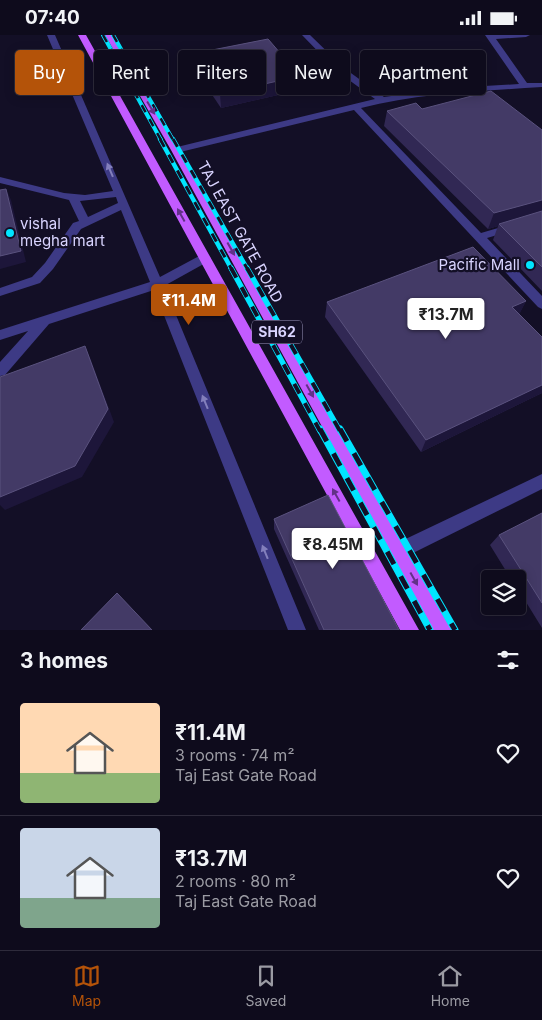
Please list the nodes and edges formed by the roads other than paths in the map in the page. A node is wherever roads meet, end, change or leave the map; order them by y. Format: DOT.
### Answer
graph roads {
  1 [pos="51,35"];
  2 [pos="82,35"];
  3 [pos="109,35"];
  4 [pos="306,35"];
  5 [pos="526,35"];
  6 [pos="490,36"];
  7 [pos="542,85"];
  8 [pos="525,86"];
  9 [pos="382,100"];
  10 [pos="355,106"];
  11 [pos="176,150"];
  12 [pos="0,180"];
  13 [pos="73,197"];
  14 [pos="122,199"];
  15 [pos="542,218"];
  16 [pos="85,221"];
  17 [pos="479,237"];
  18 [pos="205,258"];
  19 [pos="157,284"];
  20 [pos="0,293"];
  21 [pos="542,304"];
  22 [pos="44,321"];
  23 [pos="0,335"];
  24 [pos="0,371"];
  25 [pos="542,481"];
  26 [pos="399,551"];
  27 [pos="297,630"];
  28 [pos="410,630"];
  29 [pos="443,630"];
  14 -- 1 [label="street, one-way"];
  18 -- 2 [label="main road, SH62, one-way"];
  3 -- 11 [label="main road, TAJ EAST GATE ROAD / SH62, one-way"];
  4 -- 9 [label="street"];
  5 -- 6 [label="street"];
  6 -- 8 [label="street"];
  7 -- 8 [label="street"];
  8 -- 9 [label="street"];
  9 -- 10 [label="street"];
  10 -- 11 [label="street"];
  10 -- 17 [label="street"];
  11 -- 26 [label="main road, TAJ EAST GATE ROAD / SH62, one-way"];
  12 -- 13 [label="street"];
  13 -- 14 [label="street"];
  13 -- 16 [label="street"];
  14 -- 16 [label="street"];
  14 -- 19 [label="street"];
  15 -- 17 [label="street"];
  16 -- 20 [label="street"];
  17 -- 21 [label="street"];
  18 -- 19 [label="street"];
  28 -- 18 [label="main road, SH62, one-way"];
  19 -- 22 [label="street"];
  27 -- 19 [label="street, one-way"];
  22 -- 23 [label="street"];
  22 -- 24 [label="street"];
  25 -- 26 [label="street"];
  26 -- 29 [label="main road, TAJ EAST GATE ROAD / SH62, one-way"];
}
